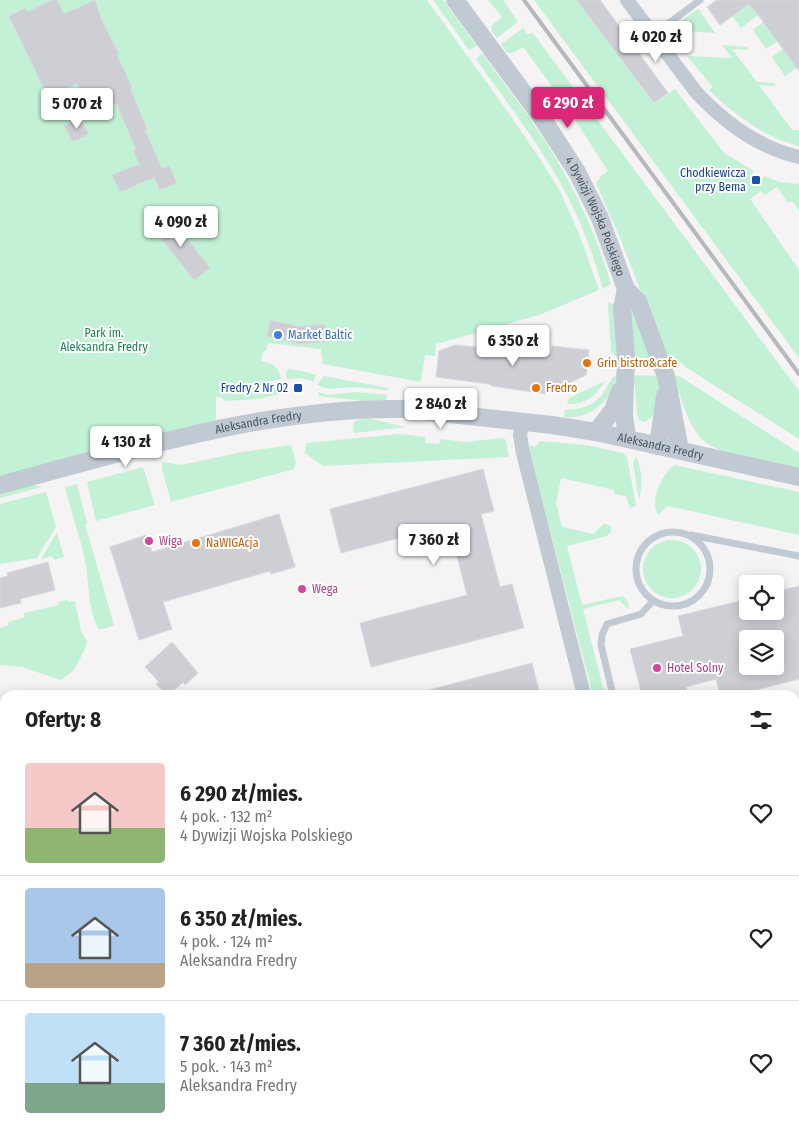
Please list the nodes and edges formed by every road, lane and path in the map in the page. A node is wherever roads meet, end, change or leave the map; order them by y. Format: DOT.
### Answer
graph roads {
  1 [pos="455,0"];
  2 [pos="627,0"];
  3 [pos="700,0"];
  4 [pos="653,35"];
  5 [pos="799,157"];
  6 [pos="626,289"];
  7 [pos="627,374"];
  8 [pos="666,376"];
  9 [pos="522,423"];
  10 [pos="596,432"];
  11 [pos="627,438"];
  12 [pos="658,446"];
  13 [pos="680,450"];
  14 [pos="799,477"];
  15 [pos="0,485"];
  16 [pos="684,534"];
  17 [pos="799,556"];
  18 [pos="653,600"];
  19 [pos="583,690"];
  20 [pos="612,690"];
  1 -- 6 [label="street, 4 Dywizji Wojska Polskiego"];
  2 -- 4 [label="street"];
  3 -- 4 [label="lane"];
  4 -- 5 [label="street"];
  6 -- 7 [label="street, 4 Dywizji Wojska Polskiego"];
  6 -- 8 [label="street, 4 Dywizji Wojska Polskiego"];
  7 -- 10 [label="street, 4 Dywizji Wojska Polskiego"];
  7 -- 11 [label="street, 4 Dywizji Wojska Polskiego"];
  8 -- 12 [label="street, 4 Dywizji Wojska Polskiego"];
  8 -- 13 [label="street, 4 Dywizji Wojska Polskiego"];
  9 -- 10 [label="street, Aleksandra Fredry"];
  9 -- 15 [label="street, Aleksandra Fredry"];
  9 -- 19 [label="street"];
  10 -- 11 [label="street, Aleksandra Fredry"];
  11 -- 12 [label="street, Aleksandra Fredry"];
  12 -- 13 [label="street, Aleksandra Fredry"];
  13 -- 14 [label="street, Aleksandra Fredry"];
  16 -- 17 [label="lane"];
  16 -- 18 [label="lane"];
  16 -- 18 [label="lane"];
  18 -- 20 [label="lane"];
}
